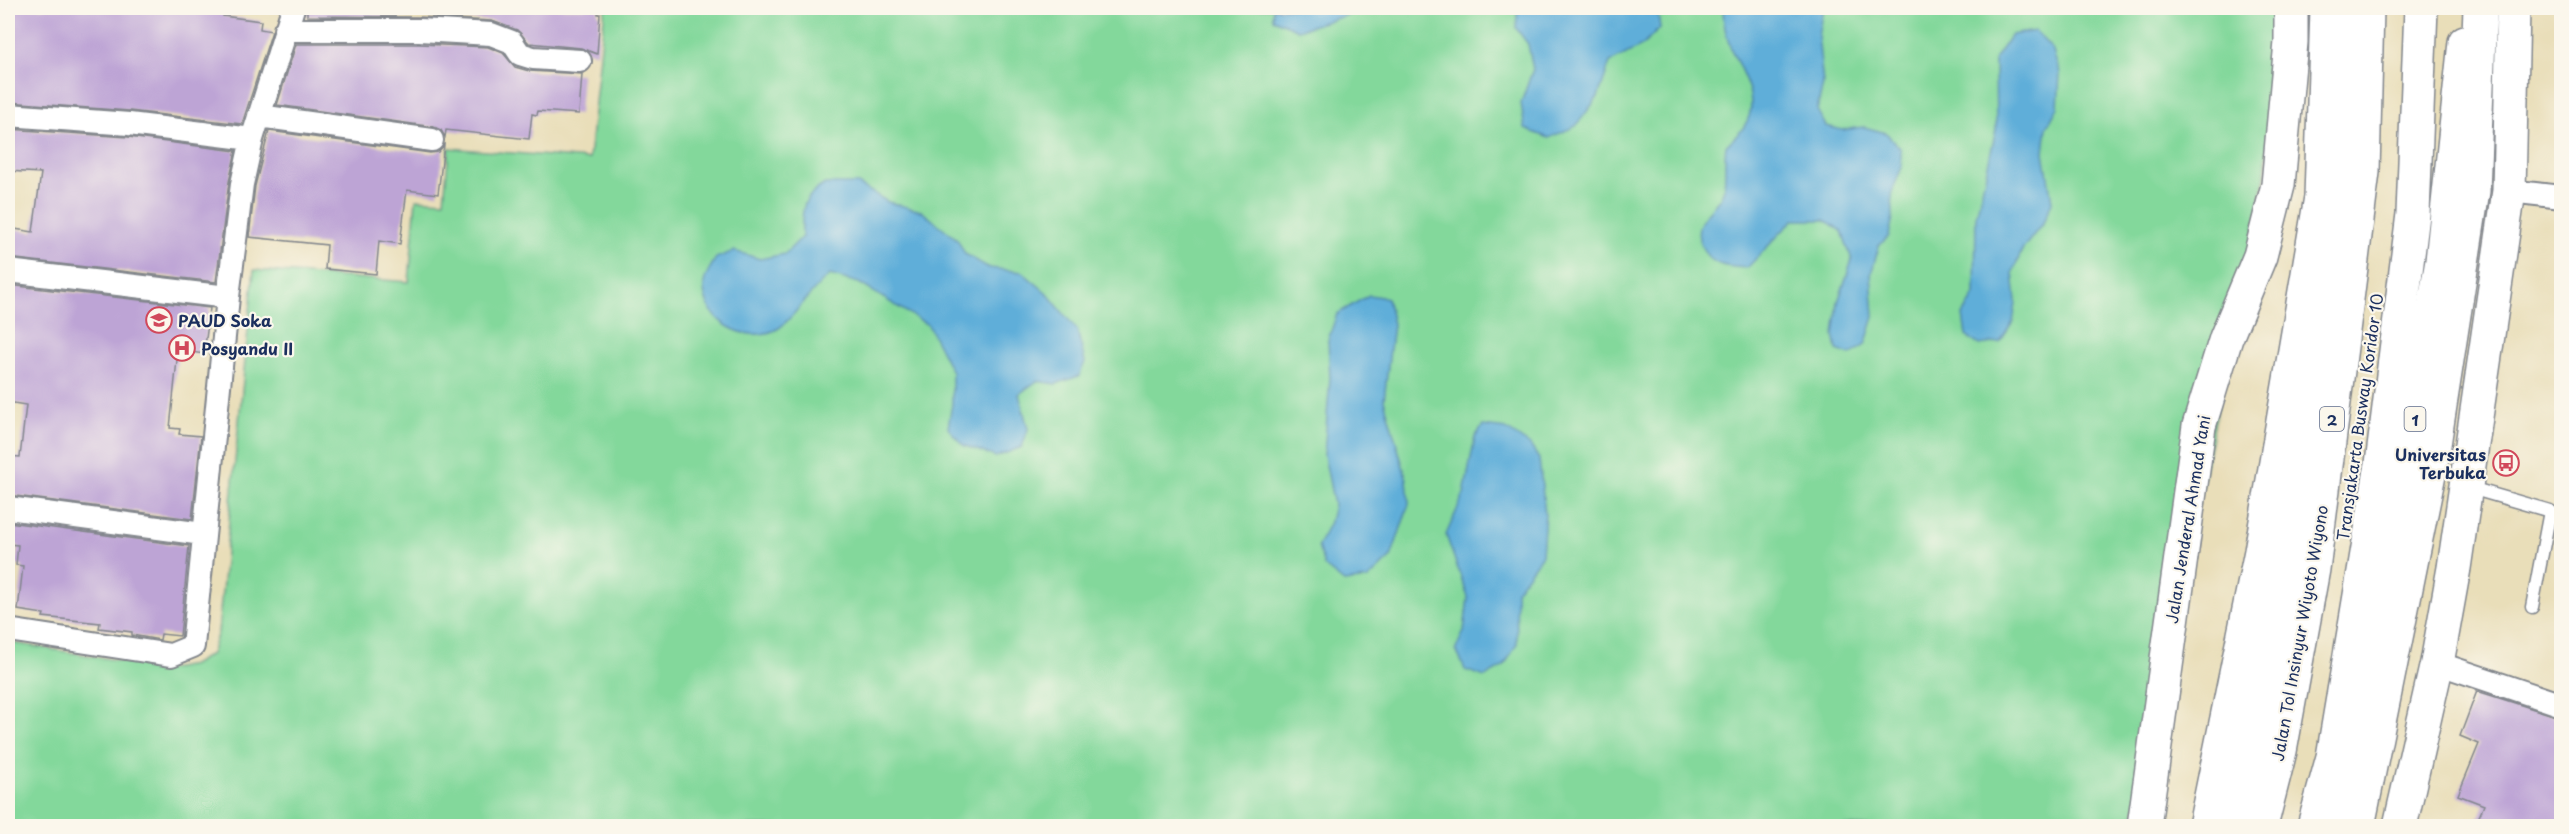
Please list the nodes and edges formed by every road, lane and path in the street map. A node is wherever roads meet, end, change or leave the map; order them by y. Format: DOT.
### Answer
graph roads {
  1 [pos="293,8"];
  2 [pos="2291,8"];
  3 [pos="2327,8"];
  4 [pos="2346,8"];
  5 [pos="2367,8"];
  6 [pos="2373,8"];
  7 [pos="2411,8"];
  8 [pos="2421,8"];
  9 [pos="2469,8"];
  10 [pos="2480,8"];
  11 [pos="2512,8"];
  12 [pos="285,30"];
  13 [pos="580,61"];
  14 [pos="8,115"];
  15 [pos="259,116"];
  16 [pos="252,139"];
  17 [pos="432,140"];
  18 [pos="2509,191"];
  19 [pos="2562,197"];
  20 [pos="8,271"];
  21 [pos="228,297"];
  22 [pos="2468,487"];
  23 [pos="8,508"];
  24 [pos="2556,513"];
  25 [pos="203,534"];
  26 [pos="2532,607"];
  27 [pos="8,630"];
  28 [pos="2437,663"];
  29 [pos="2562,705"];
  30 [pos="2144,826"];
  31 [pos="2205,826"];
  32 [pos="2233,826"];
  33 [pos="2261,826"];
  34 [pos="2266,826"];
  35 [pos="2303,826"];
  36 [pos="2314,826"];
  37 [pos="2336,826"];
  38 [pos="2358,826"];
  39 [pos="2400,826"];
  1 -- 12 [label="street"];
  2 -- 30 [label="main road, Jalan Jenderal Ahmad Yani"];
  3 -- 31 [label="main road"];
  4 -- 32 [label="main road"];
  5 -- 33 [label="main road, Jalan Tol Insinyur Wiyoto Wiyono / 2"];
  6 -- 34 [label="lane, Transjakarta Busway Koridor 10"];
  7 -- 35 [label="lane, Transjakarta Busway Koridor 10"];
  8 -- 36 [label="main road"];
  9 -- 37 [label="main road, 1"];
  10 -- 38 [label="main road"];
  11 -- 18 [label="main road"];
  12 -- 13 [label="street"];
  12 -- 15 [label="street"];
  14 -- 16 [label="street"];
  15 -- 16 [label="street"];
  15 -- 17 [label="street"];
  16 -- 21 [label="street"];
  18 -- 19 [label="street"];
  18 -- 22 [label="main road"];
  20 -- 21 [label="street"];
  21 -- 25 [label="street"];
  22 -- 24 [label="lane"];
  22 -- 28 [label="main road"];
  23 -- 25 [label="street"];
  24 -- 26 [label="lane"];
  25 -- 27 [label="street"];
  28 -- 29 [label="street"];
  28 -- 39 [label="main road"];
}
